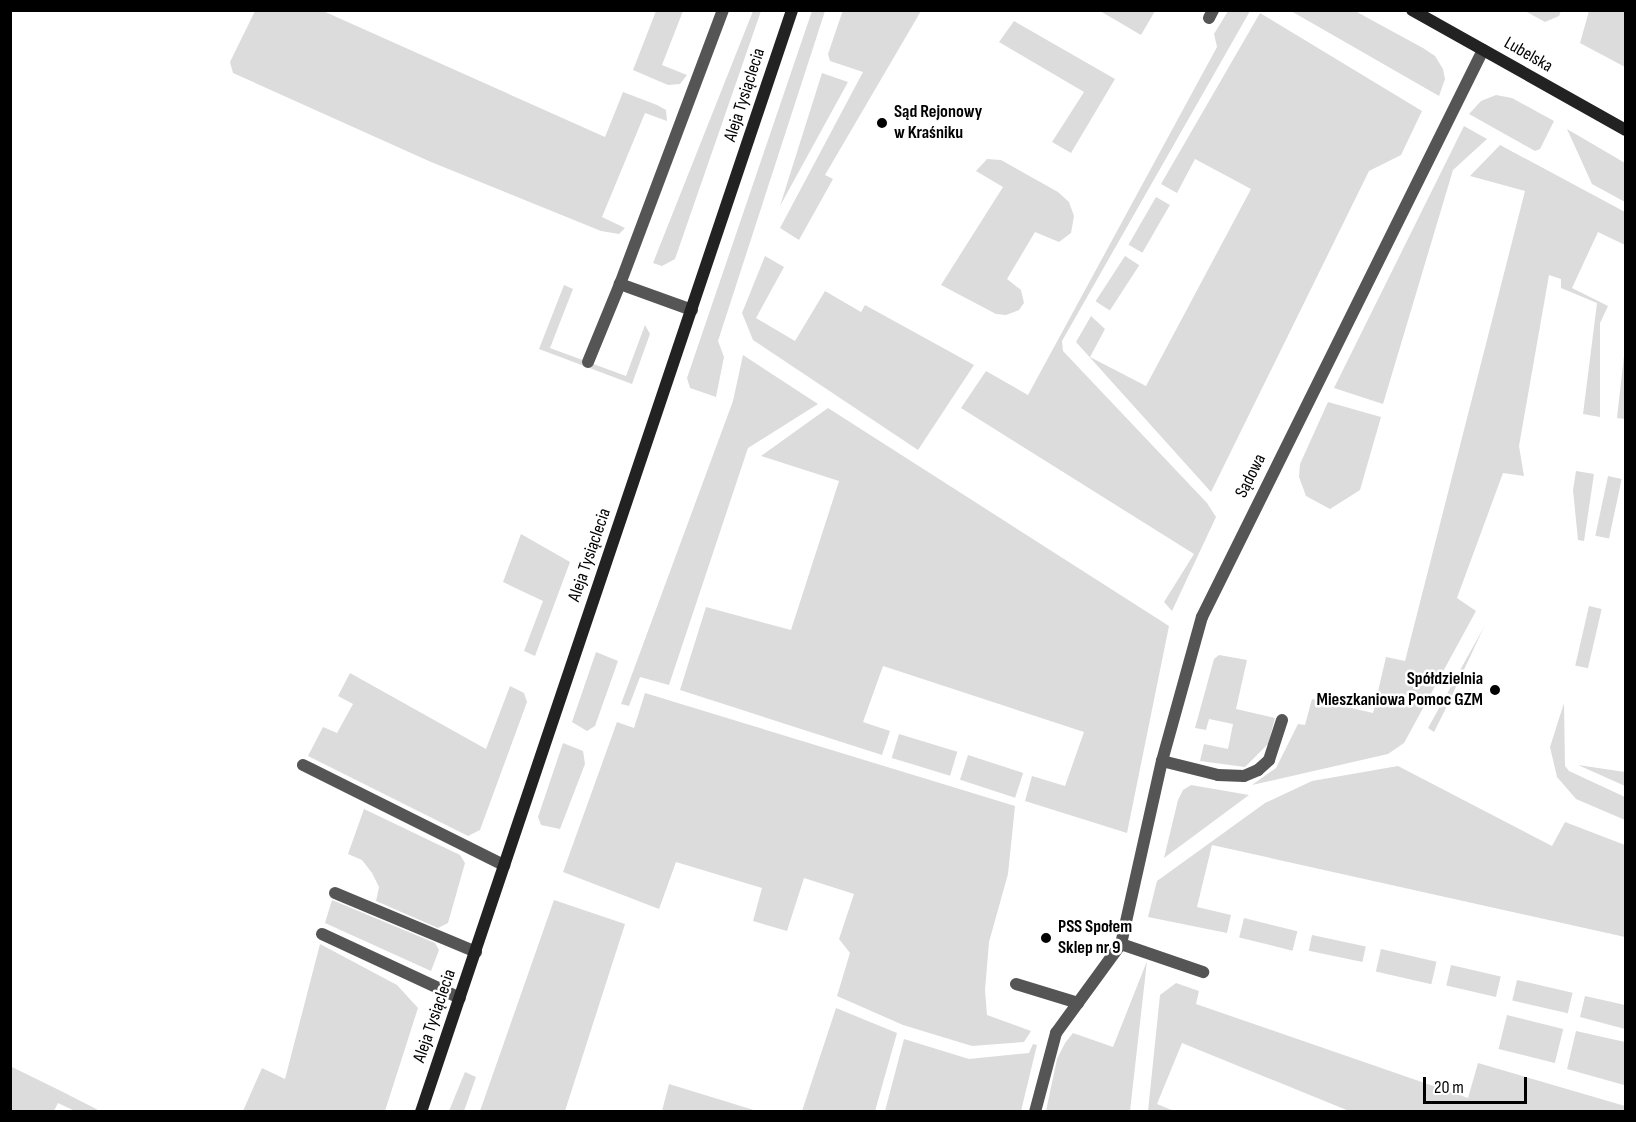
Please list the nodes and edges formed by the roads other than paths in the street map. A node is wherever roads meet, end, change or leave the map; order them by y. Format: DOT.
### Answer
graph roads {
  1 [pos="723,10"];
  2 [pos="792,10"];
  3 [pos="1412,10"];
  4 [pos="1483,50"];
  5 [pos="1626,130"];
  6 [pos="620,284"];
  7 [pos="692,310"];
  8 [pos="588,362"];
  9 [pos="1282,720"];
  10 [pos="1162,761"];
  11 [pos="303,765"];
  12 [pos="504,865"];
  13 [pos="335,893"];
  14 [pos="322,934"];
  15 [pos="1121,944"];
  16 [pos="476,952"];
  17 [pos="1203,972"];
  18 [pos="1016,984"];
  19 [pos="460,998"];
  20 [pos="1078,1003"];
  21 [pos="421,1112"];
  22 [pos="1035,1112"];
  1 -- 6 [label="street"];
  2 -- 7 [label="street, Aleja Tysiąclecia"];
  3 -- 4 [label="street, Lubelska"];
  4 -- 5 [label="street, Lubelska"];
  4 -- 10 [label="street, Sądowa"];
  6 -- 7 [label="street"];
  6 -- 8 [label="street"];
  7 -- 12 [label="street, Aleja Tysiąclecia"];
  9 -- 10 [label="street"];
  10 -- 15 [label="street, Sądowa"];
  11 -- 12 [label="street"];
  12 -- 16 [label="street, Aleja Tysiąclecia"];
  13 -- 16 [label="street"];
  14 -- 19 [label="street"];
  15 -- 17 [label="street"];
  15 -- 20 [label="street"];
  16 -- 19 [label="street, Aleja Tysiąclecia"];
  18 -- 20 [label="street"];
  19 -- 21 [label="street, Aleja Tysiąclecia"];
  20 -- 22 [label="street"];
}
